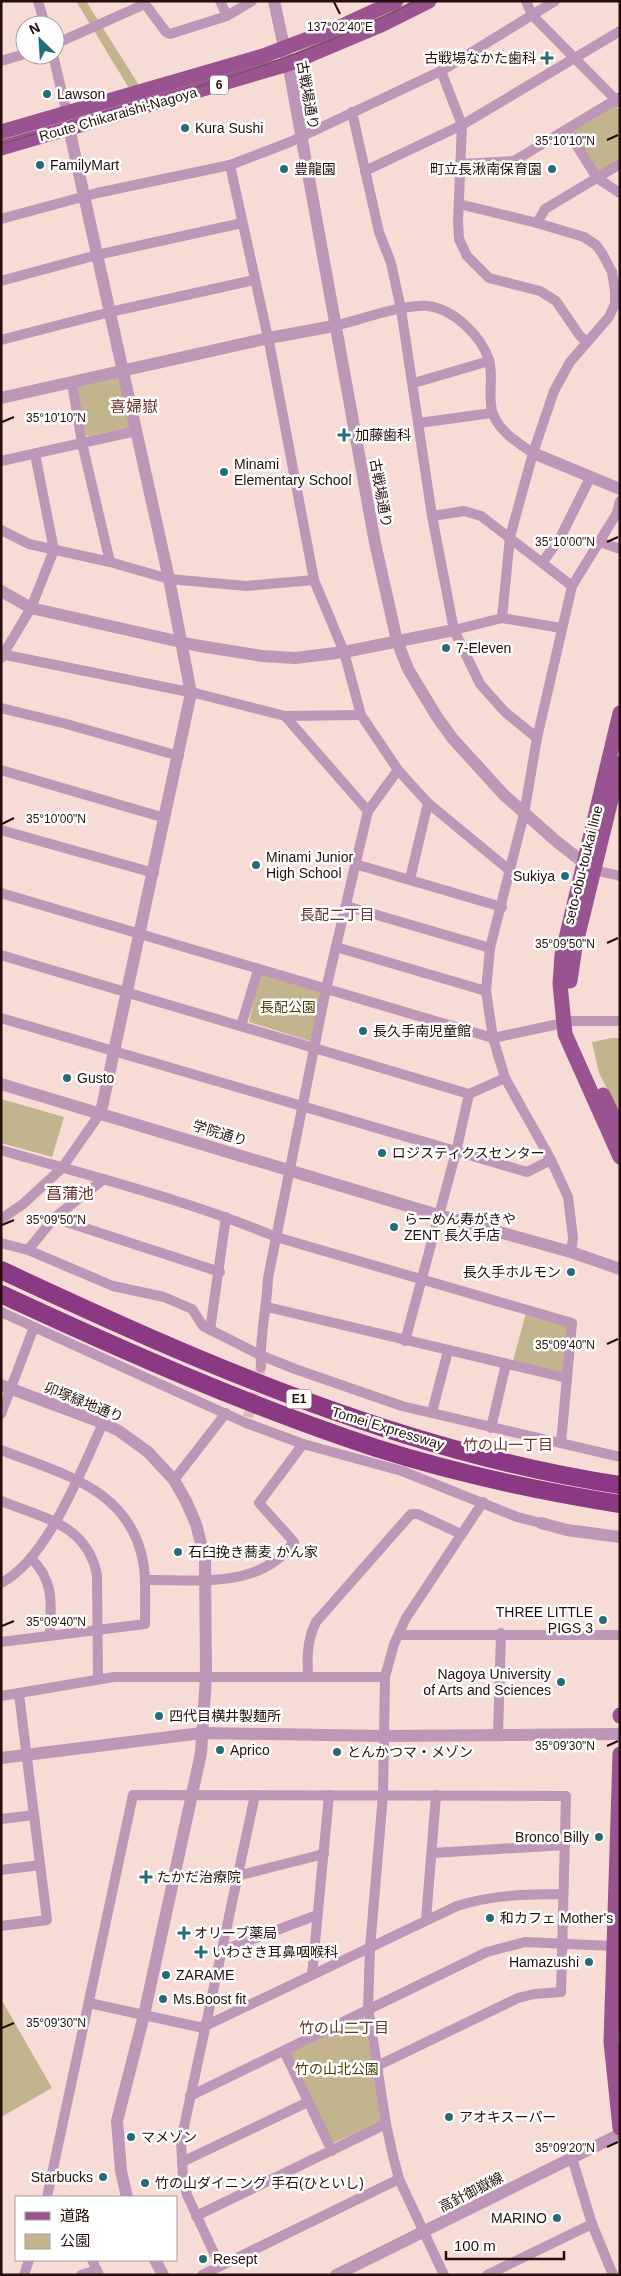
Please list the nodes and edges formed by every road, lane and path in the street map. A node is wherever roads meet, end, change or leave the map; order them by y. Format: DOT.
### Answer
graph roads {
  1 [pos="38,1"];
  2 [pos="220,1"];
  3 [pos="252,1"];
  4 [pos="274,1"];
  5 [pos="396,1"];
  6 [pos="429,1"];
  7 [pos="526,1"];
  8 [pos="555,1"];
  9 [pos="144,3"];
  10 [pos="42,15"];
  11 [pos="532,15"];
  12 [pos="227,16"];
  13 [pos="620,31"];
  14 [pos="65,39"];
  15 [pos="284,48"];
  16 [pos="15,57"];
  17 [pos="574,59"];
  18 [pos="1,61"];
  19 [pos="288,64"];
  20 [pos="54,65"];
  21 [pos="441,71"];
  22 [pos="618,100"];
  23 [pos="352,112"];
  24 [pos="68,121"];
  25 [pos="462,125"];
  26 [pos="567,130"];
  27 [pos="1,132"];
  28 [pos="300,137"];
  29 [pos="1,148"];
  30 [pos="461,164"];
  31 [pos="620,164"];
  32 [pos="230,165"];
  33 [pos="366,171"];
  34 [pos="597,178"];
  35 [pos="620,193"];
  36 [pos="83,196"];
  37 [pos="460,204"];
  38 [pos="1,219"];
  39 [pos="242,222"];
  40 [pos="537,223"];
  41 [pos="97,255"];
  42 [pos="254,280"];
  43 [pos="1,281"];
  44 [pos="401,309"];
  45 [pos="110,312"];
  46 [pos="334,326"];
  47 [pos="269,338"];
  48 [pos="1,340"];
  49 [pos="587,342"];
  50 [pos="489,361"];
  51 [pos="123,371"];
  52 [pos="72,382"];
  53 [pos="414,383"];
  54 [pos="1,398"];
  55 [pos="492,413"];
  56 [pos="419,423"];
  57 [pos="136,431"];
  58 [pos="82,443"];
  59 [pos="533,453"];
  60 [pos="35,454"];
  61 [pos="1,461"];
  62 [pos="590,478"];
  63 [pos="620,490"];
  64 [pos="620,501"];
  65 [pos="432,516"];
  66 [pos="1,530"];
  67 [pos="510,537"];
  68 [pos="600,542"];
  69 [pos="620,549"];
  70 [pos="54,550"];
  71 [pos="110,562"];
  72 [pos="542,563"];
  73 [pos="170,579"];
  74 [pos="314,580"];
  75 [pos="572,586"];
  76 [pos="1,592"];
  77 [pos="31,608"];
  78 [pos="502,618"];
  79 [pos="561,628"];
  80 [pos="454,630"];
  81 [pos="182,642"];
  82 [pos="397,642"];
  83 [pos="344,652"];
  84 [pos="2,655"];
  85 [pos="191,693"];
  86 [pos="1,708"];
  87 [pos="620,713"];
  88 [pos="360,715"];
  89 [pos="285,716"];
  90 [pos="537,738"];
  91 [pos="179,756"];
  92 [pos="620,763"];
  93 [pos="1,770"];
  94 [pos="398,770"];
  95 [pos="428,803"];
  96 [pos="368,812"];
  97 [pos="524,814"];
  98 [pos="165,818"];
  99 [pos="1,830"];
  100 [pos="355,864"];
  101 [pos="589,866"];
  102 [pos="509,870"];
  103 [pos="154,873"];
  104 [pos="620,876"];
  105 [pos="410,878"];
  106 [pos="1,893"];
  107 [pos="346,906"];
  108 [pos="502,907"];
  109 [pos="138,933"];
  110 [pos="336,947"];
  111 [pos="490,948"];
  112 [pos="1,955"];
  113 [pos="258,970"];
  114 [pos="326,989"];
  115 [pos="486,991"];
  116 [pos="126,992"];
  117 [pos="1,1018"];
  118 [pos="620,1021"];
  119 [pos="568,1022"];
  120 [pos="241,1026"];
  121 [pos="493,1038"];
  122 [pos="314,1048"];
  123 [pos="114,1052"];
  124 [pos="505,1078"];
  125 [pos="1,1084"];
  126 [pos="469,1094"];
  127 [pos="302,1106"];
  128 [pos="101,1112"];
  129 [pos="620,1131"];
  130 [pos="1,1150"];
  131 [pos="456,1152"];
  132 [pos="620,1157"];
  133 [pos="551,1160"];
  134 [pos="62,1168"];
  135 [pos="289,1169"];
  136 [pos="104,1178"];
  137 [pos="433,1214"];
  138 [pos="226,1217"];
  139 [pos="54,1218"];
  140 [pos="1,1219"];
  141 [pos="276,1237"];
  142 [pos="1,1242"];
  143 [pos="28,1250"];
  144 [pos="571,1252"];
  145 [pos="620,1269"];
  146 [pos="1,1270"];
  147 [pos="220,1272"];
  148 [pos="422,1278"];
  149 [pos="1,1294"];
  150 [pos="267,1307"];
  151 [pos="1,1312"];
  152 [pos="34,1327"];
  153 [pos="210,1330"];
  154 [pos="406,1341"];
  155 [pos="448,1350"];
  156 [pos="260,1355"];
  157 [pos="506,1364"];
  158 [pos="261,1367"];
  159 [pos="567,1378"];
  160 [pos="6,1387"];
  161 [pos="432,1412"];
  162 [pos="226,1413"];
  163 [pos="1,1414"];
  164 [pos="102,1423"];
  165 [pos="491,1428"];
  166 [pos="560,1443"];
  167 [pos="304,1444"];
  168 [pos="1,1450"];
  169 [pos="620,1457"];
  170 [pos="77,1479"];
  171 [pos="174,1480"];
  172 [pos="616,1484"];
  173 [pos="1,1501"];
  174 [pos="483,1502"];
  175 [pos="615,1503"];
  176 [pos="54,1522"];
  177 [pos="541,1523"];
  178 [pos="461,1534"];
  179 [pos="620,1537"];
  180 [pos="31,1558"];
  181 [pos="206,1579"];
  182 [pos="145,1580"];
  183 [pos="1,1583"];
  184 [pos="98,1630"];
  185 [pos="501,1633"];
  186 [pos="399,1635"];
  187 [pos="620,1635"];
  188 [pos="50,1636"];
  189 [pos="1,1642"];
  190 [pos="206,1677"];
  191 [pos="308,1677"];
  192 [pos="385,1677"];
  193 [pos="98,1679"];
  194 [pos="19,1694"];
  195 [pos="1,1696"];
  196 [pos="202,1733"];
  197 [pos="498,1734"];
  198 [pos="620,1734"];
  199 [pos="383,1736"];
  200 [pos="620,1754"];
  201 [pos="27,1755"];
  202 [pos="1,1758"];
  203 [pos="192,1795"];
  204 [pos="255,1795"];
  205 [pos="329,1795"];
  206 [pos="383,1795"];
  207 [pos="436,1795"];
  208 [pos="34,1815"];
  209 [pos="1,1819"];
  210 [pos="565,1845"];
  211 [pos="432,1853"];
  212 [pos="324,1854"];
  213 [pos="40,1865"];
  214 [pos="1,1870"];
  215 [pos="237,1876"];
  216 [pos="563,1894"];
  217 [pos="318,1916"];
  218 [pos="426,1920"];
  219 [pos="1,1926"];
  220 [pos="562,1942"];
  221 [pos="612,1946"];
  222 [pos="370,1948"];
  223 [pos="221,1951"];
  224 [pos="312,1975"];
  225 [pos="89,2003"];
  226 [pos="368,2008"];
  227 [pos="144,2015"];
  228 [pos="205,2026"];
  229 [pos="284,2051"];
  230 [pos="377,2066"];
  231 [pos="190,2096"];
  232 [pos="308,2102"];
  233 [pos="386,2124"];
  234 [pos="620,2128"];
  235 [pos="620,2134"];
  236 [pos="332,2151"];
  237 [pos="572,2158"];
  238 [pos="182,2162"];
  239 [pos="399,2179"];
  240 [pos="47,2196"];
  241 [pos="127,2196"];
  242 [pos="196,2216"];
  243 [pos="592,2224"];
  244 [pos="423,2233"];
  245 [pos="29,2261"];
  246 [pos="156,2261"];
  247 [pos="220,2266"];
  248 [pos="98,2272"];
  249 [pos="24,2275"];
  250 [pos="81,2275"];
  251 [pos="163,2275"];
  252 [pos="202,2275"];
  253 [pos="336,2275"];
  254 [pos="444,2275"];
  255 [pos="487,2275"];
  256 [pos="613,2275"];
  1 -- 10 [label="street"];
  2 -- 12 [label="street"];
  3 -- 12 [label="street"];
  4 -- 15 [label="street, 古戦場通り"];
  5 -- 15 [label="main road, Route Chikaraishi-Nagoya / 6"];
  6 -- 19 [label="main road, Route Chikaraishi-Nagoya / 6"];
  7 -- 11 [label="street"];
  8 -- 11 [label="street"];
  9 -- 12 [label="street"];
  9 -- 14 [label="street"];
  11 -- 17 [label="street"];
  11 -- 21 [label="street"];
  13 -- 17 [label="street"];
  15 -- 19 [label="street, 古戦場通り"];
  15 -- 24 [label="main road, Route Chikaraishi-Nagoya / 6"];
  16 -- 18 [label="street"];
  17 -- 22 [label="street"];
  17 -- 25 [label="street"];
  19 -- 24 [label="main road, Route Chikaraishi-Nagoya / 6"];
  19 -- 28 [label="street, 古戦場通り"];
  20 -- 24 [label="street"];
  21 -- 23 [label="street"];
  21 -- 25 [label="street"];
  22 -- 26 [label="street"];
  23 -- 28 [label="street"];
  23 -- 33 [label="street"];
  24 -- 27 [label="main road, Route Chikaraishi-Nagoya / 6"];
  24 -- 29 [label="main road, Route Chikaraishi-Nagoya / 6"];
  24 -- 36 [label="street"];
  25 -- 30 [label="street"];
  25 -- 33 [label="street"];
  26 -- 30 [label="street"];
  26 -- 34 [label="street"];
  28 -- 32 [label="street"];
  28 -- 46 [label="street, 古戦場通り"];
  30 -- 37 [label="street"];
  31 -- 34 [label="street"];
  32 -- 36 [label="street"];
  32 -- 39 [label="street"];
  33 -- 44 [label="street"];
  34 -- 35 [label="street"];
  34 -- 40 [label="street"];
  36 -- 38 [label="street"];
  36 -- 41 [label="street"];
  37 -- 40 [label="street"];
  37 -- 49 [label="street"];
  39 -- 41 [label="street"];
  39 -- 42 [label="street"];
  40 -- 49 [label="street"];
  41 -- 43 [label="street"];
  41 -- 45 [label="street"];
  42 -- 45 [label="street"];
  42 -- 47 [label="street"];
  44 -- 46 [label="street"];
  44 -- 50 [label="street"];
  44 -- 53 [label="street"];
  45 -- 48 [label="street"];
  45 -- 51 [label="street"];
  46 -- 47 [label="street"];
  46 -- 82 [label="street, 古戦場通り"];
  47 -- 51 [label="street"];
  47 -- 74 [label="street"];
  49 -- 59 [label="street"];
  50 -- 53 [label="street"];
  50 -- 55 [label="street"];
  51 -- 52 [label="street"];
  51 -- 57 [label="street"];
  52 -- 54 [label="street"];
  52 -- 58 [label="street"];
  53 -- 56 [label="street"];
  55 -- 56 [label="street"];
  55 -- 59 [label="street"];
  56 -- 65 [label="street"];
  57 -- 58 [label="street"];
  57 -- 73 [label="street"];
  58 -- 60 [label="street"];
  58 -- 71 [label="street"];
  59 -- 62 [label="street"];
  59 -- 67 [label="street"];
  60 -- 61 [label="street"];
  60 -- 70 [label="street"];
  62 -- 63 [label="street"];
  62 -- 72 [label="street"];
  64 -- 68 [label="street"];
  65 -- 67 [label="street"];
  65 -- 80 [label="street"];
  66 -- 70 [label="street"];
  67 -- 72 [label="street"];
  67 -- 78 [label="street"];
  68 -- 69 [label="street"];
  68 -- 75 [label="street"];
  70 -- 71 [label="street"];
  70 -- 77 [label="street"];
  71 -- 73 [label="street"];
  72 -- 75 [label="street"];
  73 -- 74 [label="street"];
  73 -- 81 [label="street"];
  74 -- 83 [label="street"];
  75 -- 79 [label="street"];
  76 -- 77 [label="street"];
  77 -- 81 [label="street"];
  77 -- 84 [label="street"];
  78 -- 79 [label="street"];
  78 -- 80 [label="street"];
  79 -- 90 [label="street"];
  80 -- 82 [label="street"];
  80 -- 90 [label="street"];
  81 -- 83 [label="street"];
  81 -- 85 [label="street"];
  82 -- 83 [label="street"];
  82 -- 97 [label="street, 古戦場通り"];
  83 -- 88 [label="street"];
  84 -- 85 [label="street"];
  85 -- 89 [label="street"];
  85 -- 91 [label="street"];
  86 -- 91 [label="street"];
  87 -- 101 [label="main road, seto-obu-toukai line"];
  88 -- 89 [label="street"];
  88 -- 94 [label="street"];
  89 -- 96 [label="street"];
  90 -- 97 [label="street"];
  91 -- 98 [label="street"];
  92 -- 101 [label="main road"];
  93 -- 98 [label="street"];
  94 -- 95 [label="street"];
  94 -- 96 [label="street"];
  95 -- 102 [label="street"];
  95 -- 105 [label="street"];
  96 -- 100 [label="street"];
  97 -- 101 [label="street, 古戦場通り"];
  97 -- 102 [label="street"];
  98 -- 103 [label="street"];
  99 -- 103 [label="street"];
  100 -- 105 [label="street"];
  100 -- 107 [label="street"];
  101 -- 104 [label="street"];
  101 -- 119 [label="main road, seto-obu-toukai line"];
  102 -- 108 [label="street"];
  103 -- 109 [label="street"];
  105 -- 108 [label="street"];
  106 -- 109 [label="street"];
  107 -- 110 [label="street"];
  107 -- 111 [label="street"];
  108 -- 111 [label="street"];
  109 -- 113 [label="street"];
  109 -- 116 [label="street"];
  110 -- 114 [label="street"];
  110 -- 115 [label="street"];
  111 -- 115 [label="street"];
  112 -- 116 [label="street"];
  113 -- 114 [label="street"];
  113 -- 120 [label="street"];
  114 -- 121 [label="street"];
  114 -- 122 [label="street"];
  115 -- 121 [label="street"];
  116 -- 120 [label="street"];
  116 -- 123 [label="street"];
  117 -- 123 [label="street"];
  118 -- 119 [label="street"];
  119 -- 121 [label="street"];
  119 -- 129 [label="main road"];
  119 -- 132 [label="main road, seto-obu-toukai line"];
  120 -- 122 [label="street"];
  121 -- 124 [label="street"];
  122 -- 126 [label="street"];
  122 -- 127 [label="street"];
  123 -- 127 [label="street"];
  123 -- 128 [label="street"];
  124 -- 126 [label="street"];
  124 -- 133 [label="street"];
  125 -- 128 [label="street, 学院通り"];
  126 -- 131 [label="street"];
  127 -- 131 [label="street"];
  127 -- 135 [label="street"];
  128 -- 134 [label="street"];
  128 -- 135 [label="street, 学院通り"];
  130 -- 134 [label="street"];
  131 -- 133 [label="street"];
  131 -- 137 [label="street"];
  133 -- 144 [label="street"];
  134 -- 136 [label="street"];
  134 -- 140 [label="street"];
  135 -- 137 [label="street, 学院通り"];
  135 -- 141 [label="street"];
  136 -- 138 [label="street"];
  136 -- 139 [label="street"];
  137 -- 144 [label="street, 学院通り"];
  137 -- 148 [label="street"];
  138 -- 141 [label="street"];
  138 -- 147 [label="street"];
  139 -- 143 [label="street"];
  139 -- 147 [label="street"];
  141 -- 148 [label="street"];
  141 -- 150 [label="street"];
  142 -- 143 [label="street"];
  143 -- 153 [label="street"];
  144 -- 145 [label="street, 学院通り"];
  146 -- 172 [label="highway, Tomei Expressway / E1"];
  147 -- 153 [label="street"];
  148 -- 154 [label="street"];
  148 -- 159 [label="street"];
  149 -- 175 [label="highway, Tomei Expressway / E1"];
  150 -- 154 [label="street"];
  150 -- 156 [label="street"];
  151 -- 152 [label="street"];
  152 -- 160 [label="street"];
  152 -- 162 [label="street"];
  153 -- 156 [label="street"];
  154 -- 155 [label="street"];
  155 -- 157 [label="street"];
  155 -- 161 [label="street"];
  156 -- 158 [label="street"];
  156 -- 161 [label="street"];
  157 -- 159 [label="street"];
  157 -- 165 [label="street"];
  159 -- 166 [label="street"];
  160 -- 163 [label="street"];
  160 -- 164 [label="street, 卯塚緑地通り"];
  161 -- 165 [label="street"];
  162 -- 167 [label="street"];
  162 -- 171 [label="street"];
  164 -- 170 [label="street"];
  164 -- 171 [label="street, 卯塚緑地通り"];
  165 -- 166 [label="street"];
  166 -- 169 [label="street"];
  167 -- 174 [label="street"];
  167 -- 181 [label="street"];
  168 -- 170 [label="street"];
  170 -- 176 [label="street"];
  170 -- 182 [label="street"];
  171 -- 181 [label="street, 卯塚緑地通り"];
  173 -- 176 [label="street"];
  174 -- 177 [label="street"];
  174 -- 178 [label="street"];
  176 -- 180 [label="street"];
  176 -- 184 [label="street"];
  177 -- 179 [label="street"];
  178 -- 186 [label="street"];
  178 -- 191 [label="street"];
  180 -- 183 [label="street"];
  180 -- 188 [label="street"];
  181 -- 182 [label="street"];
  181 -- 190 [label="street, 卯塚緑地通り"];
  182 -- 184 [label="street"];
  184 -- 188 [label="street"];
  184 -- 193 [label="street"];
  185 -- 186 [label="street"];
  185 -- 187 [label="street"];
  185 -- 197 [label="street"];
  186 -- 192 [label="street"];
  188 -- 189 [label="street"];
  190 -- 191 [label="street"];
  190 -- 193 [label="street"];
  190 -- 196 [label="street, 卯塚緑地通り"];
  191 -- 192 [label="street"];
  192 -- 199 [label="street"];
  193 -- 194 [label="street"];
  194 -- 195 [label="street"];
  194 -- 201 [label="street"];
  196 -- 199 [label="street"];
  196 -- 201 [label="street"];
  196 -- 203 [label="street, 卯塚緑地通り"];
  197 -- 198 [label="street"];
  197 -- 199 [label="street"];
  199 -- 206 [label="street"];
  200 -- 221 [label="main road"];
  201 -- 202 [label="street"];
  201 -- 208 [label="street"];
  203 -- 204 [label="street"];
  203 -- 225 [label="street"];
  203 -- 227 [label="street, 卯塚緑地通り"];
  204 -- 205 [label="street"];
  204 -- 215 [label="street"];
  205 -- 206 [label="street"];
  205 -- 212 [label="street"];
  206 -- 207 [label="street"];
  206 -- 222 [label="street"];
  207 -- 210 [label="street"];
  207 -- 211 [label="street"];
  208 -- 209 [label="street"];
  208 -- 213 [label="street"];
  210 -- 211 [label="street"];
  210 -- 216 [label="street"];
  211 -- 218 [label="street"];
  212 -- 215 [label="street"];
  212 -- 217 [label="street"];
  213 -- 214 [label="street"];
  213 -- 219 [label="street"];
  215 -- 223 [label="street"];
  216 -- 218 [label="street"];
  216 -- 220 [label="street"];
  217 -- 223 [label="street"];
  217 -- 224 [label="street"];
  218 -- 222 [label="street"];
  220 -- 221 [label="street"];
  220 -- 226 [label="street"];
  220 -- 230 [label="street"];
  221 -- 234 [label="main road"];
  222 -- 224 [label="street"];
  222 -- 226 [label="street"];
  223 -- 228 [label="street"];
  224 -- 228 [label="street"];
  225 -- 227 [label="street"];
  225 -- 240 [label="street"];
  226 -- 229 [label="street"];
  226 -- 230 [label="street"];
  227 -- 228 [label="street"];
  227 -- 241 [label="street, 卯塚緑地通り"];
  228 -- 231 [label="street"];
  229 -- 231 [label="street"];
  229 -- 232 [label="street"];
  230 -- 233 [label="street"];
  231 -- 238 [label="street"];
  232 -- 236 [label="street"];
  232 -- 238 [label="street"];
  233 -- 236 [label="street"];
  233 -- 239 [label="street"];
  235 -- 237 [label="street, 高針御嶽線"];
  236 -- 242 [label="street"];
  237 -- 243 [label="street"];
  237 -- 244 [label="street, 高針御嶽線"];
  238 -- 242 [label="street"];
  239 -- 244 [label="street"];
  239 -- 247 [label="street"];
  242 -- 247 [label="street"];
  243 -- 255 [label="street"];
  243 -- 256 [label="street"];
  244 -- 253 [label="street, 高針御嶽線"];
  244 -- 254 [label="street"];
  245 -- 249 [label="street"];
  246 -- 251 [label="street"];
  247 -- 252 [label="street"];
  248 -- 250 [label="street"];
}
